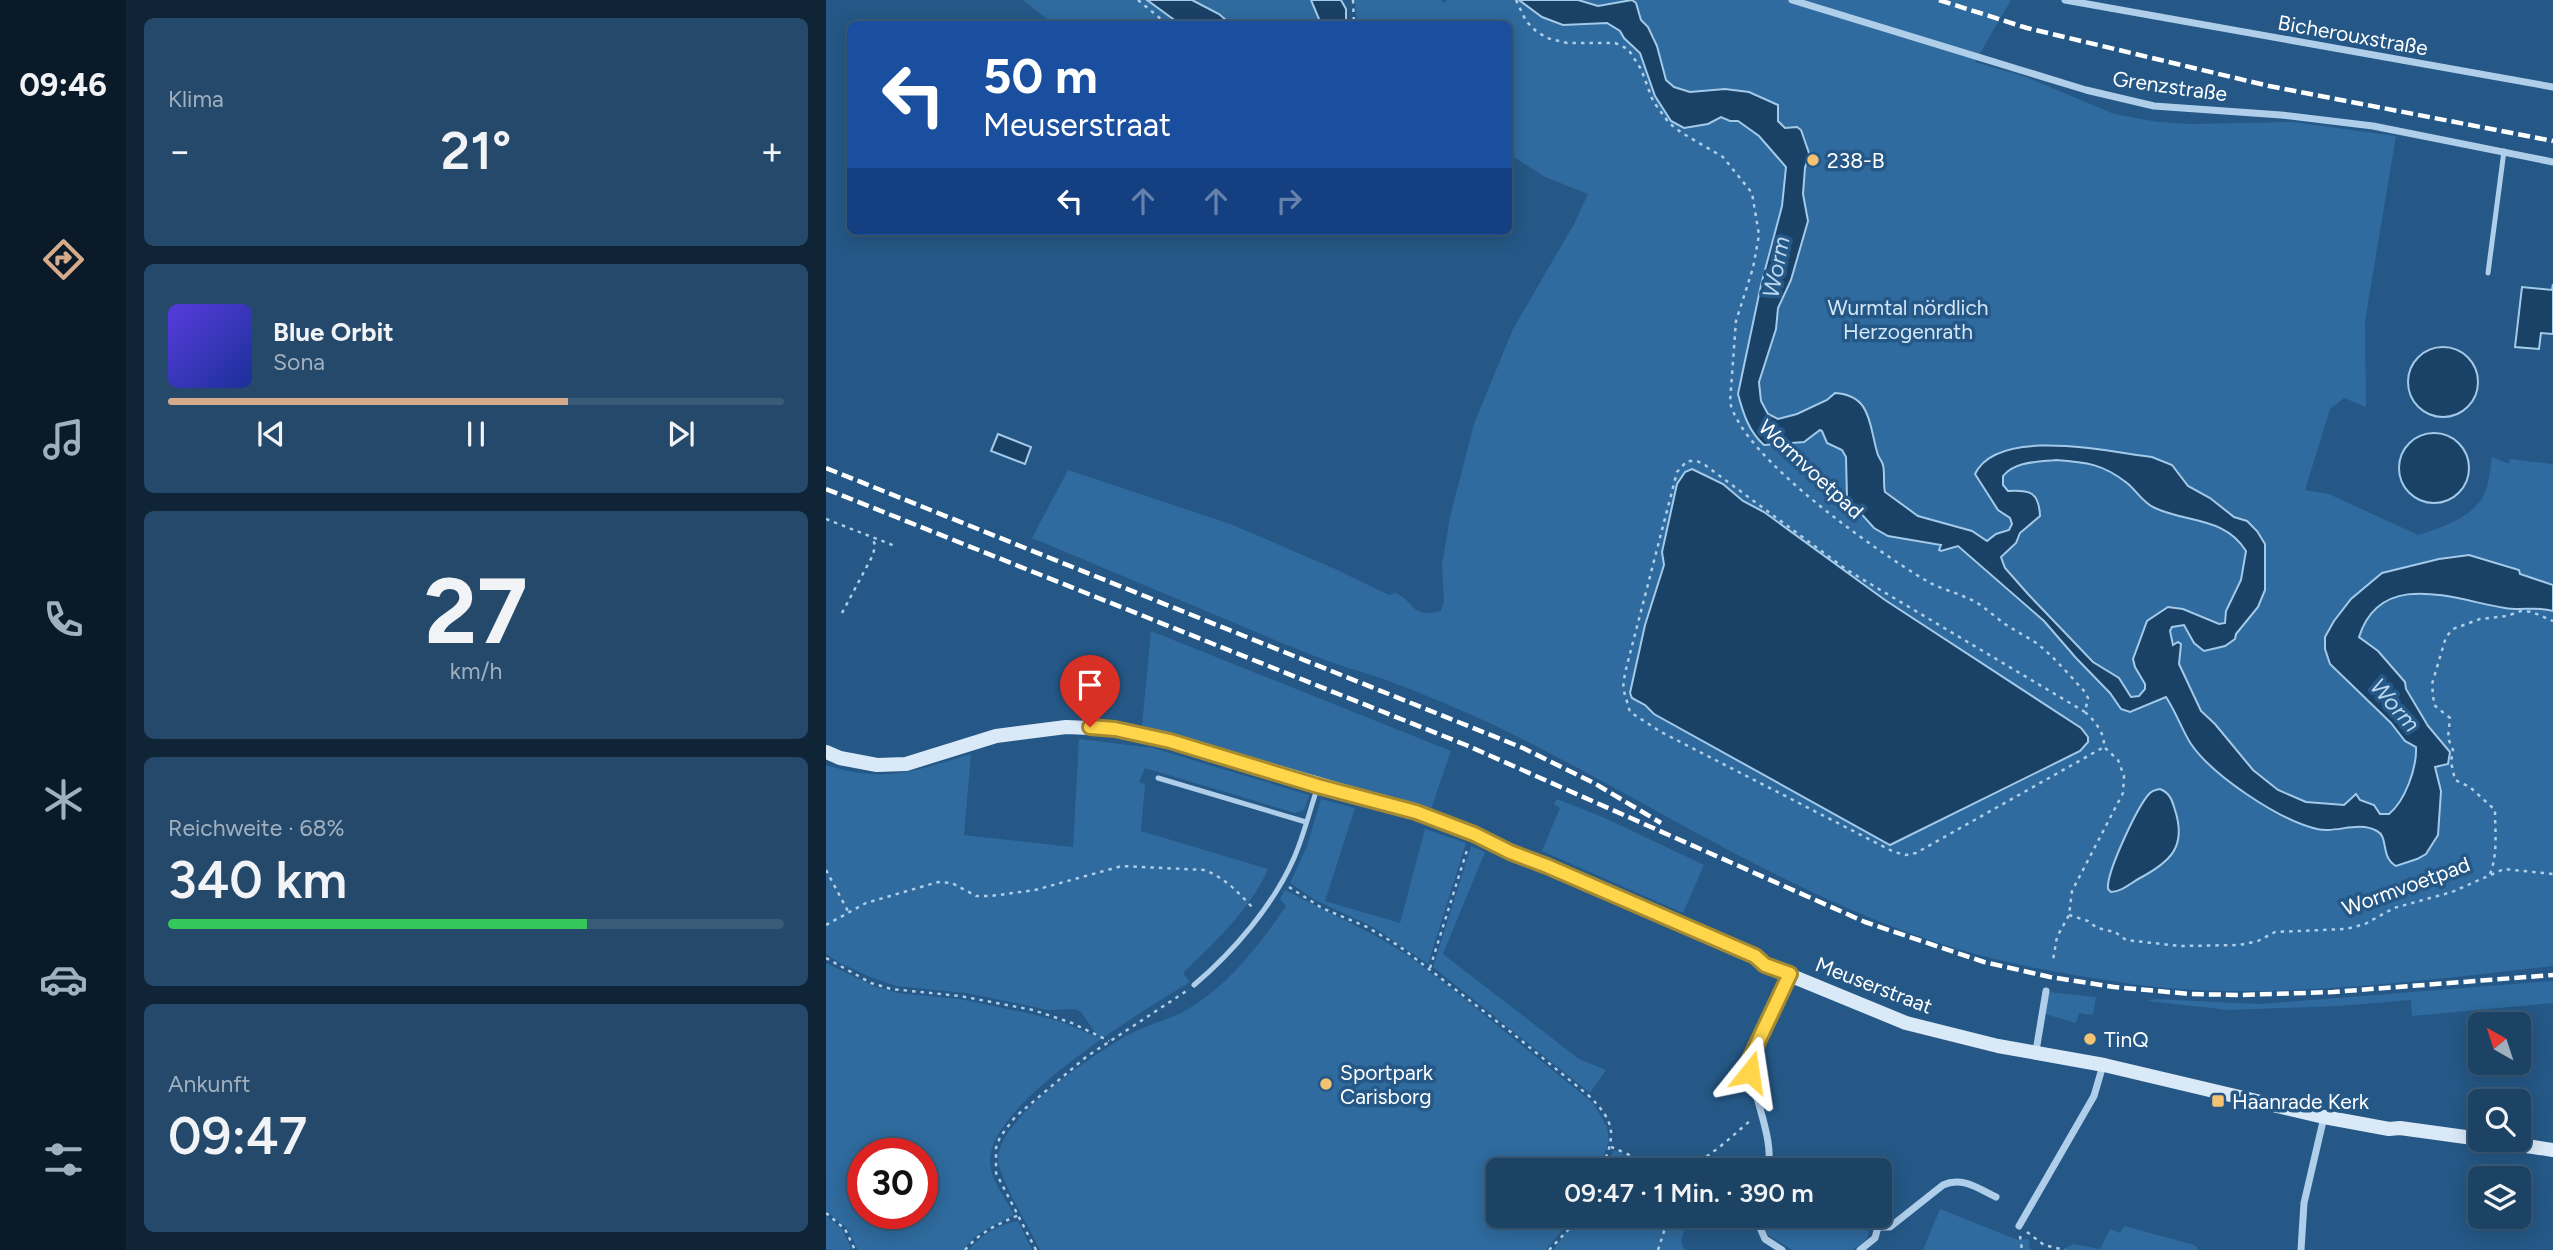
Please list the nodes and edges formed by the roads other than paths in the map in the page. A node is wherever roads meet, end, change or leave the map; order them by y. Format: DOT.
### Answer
graph roads {
  1 [pos="1792,0"];
  2 [pos="2064,0"];
  3 [pos="2553,87"];
  4 [pos="2504,151"];
  5 [pos="2553,162"];
  6 [pos="2488,273"];
  7 [pos="826,752"];
  8 [pos="1158,778"];
  9 [pos="1318,786"];
  10 [pos="1306,822"];
  11 [pos="1790,974"];
  12 [pos="1194,985"];
  13 [pos="2046,991"];
  14 [pos="2036,1051"];
  15 [pos="2104,1065"];
  16 [pos="2324,1117"];
  17 [pos="2468,1137"];
  18 [pos="2531,1147"];
  19 [pos="2553,1150"];
  20 [pos="1769,1158"];
  21 [pos="1996,1197"];
  22 [pos="1892,1225"];
  23 [pos="2019,1226"];
  24 [pos="1760,1228"];
  25 [pos="1878,1228"];
  26 [pos="1783,1250"];
  27 [pos="1860,1250"];
  28 [pos="2301,1250"];
  1 -- 4 [label="street, Grenzstraße"];
  2 -- 3 [label="street, Bicherouxstraße"];
  4 -- 5 [label="street, Grenzstraße"];
  4 -- 6 [label="lane"];
  7 -- 9 [label="street, Meuserstraat"];
  8 -- 10 [label="lane"];
  9 -- 10 [label="lane"];
  9 -- 11 [label="street, Meuserstraat"];
  10 -- 12 [label="lane"];
  11 -- 14 [label="street, Meuserstraat"];
  11 -- 20 [label="street"];
  13 -- 14 [label="street"];
  14 -- 15 [label="street, Meuserstraat"];
  15 -- 16 [label="street, Meuserstraat"];
  15 -- 23 [label="street"];
  16 -- 17 [label="street, Meuserstraat"];
  16 -- 28 [label="street"];
  18 -- 19 [label="street, Meuserstraat"];
  21 -- 22 [label="street"];
  24 -- 26 [label="street"];
  25 -- 27 [label="street"];
}
